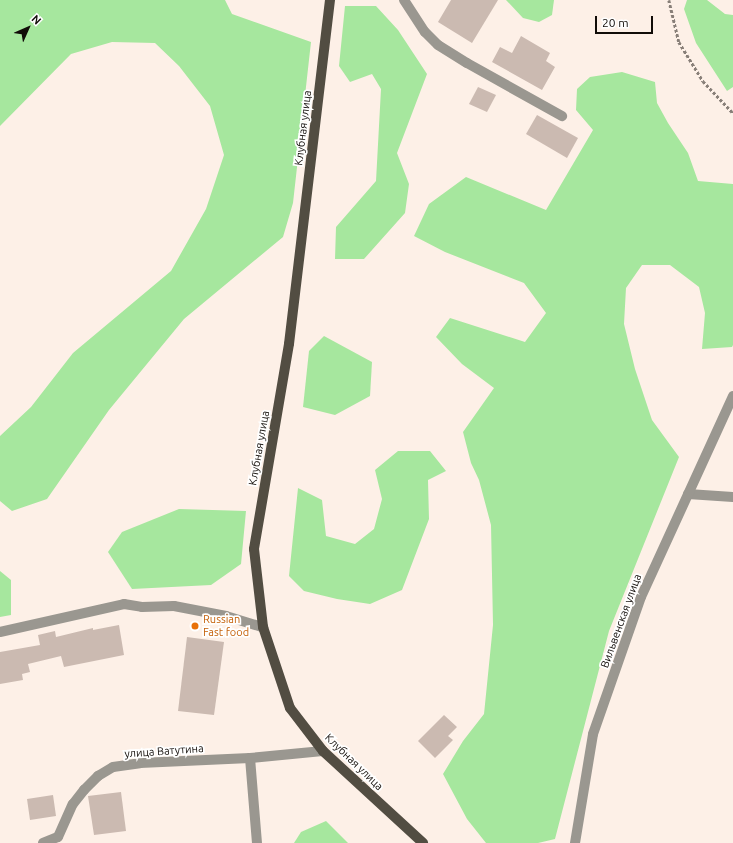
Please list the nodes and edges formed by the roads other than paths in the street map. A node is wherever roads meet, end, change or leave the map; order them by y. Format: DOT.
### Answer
graph roads {
  1 [pos="330,0"];
  2 [pos="404,0"];
  3 [pos="562,116"];
  4 [pos="733,396"];
  5 [pos="688,494"];
  6 [pos="733,497"];
  7 [pos="263,627"];
  8 [pos="0,632"];
  9 [pos="323,751"];
  10 [pos="250,758"];
  11 [pos="43,843"];
  12 [pos="257,843"];
  13 [pos="423,843"];
  14 [pos="575,843"];
  1 -- 7 [label="main road, Клубная улица"];
  2 -- 3 [label="street"];
  4 -- 5 [label="street, Вильвенская улица"];
  5 -- 6 [label="street"];
  5 -- 14 [label="street, Вильвенская улица"];
  7 -- 8 [label="street"];
  7 -- 9 [label="main road, Клубная улица"];
  9 -- 10 [label="street, улица Ватутина"];
  9 -- 13 [label="main road, Клубная улица"];
  10 -- 11 [label="street, улица Ватутина"];
  10 -- 12 [label="street"];
}
